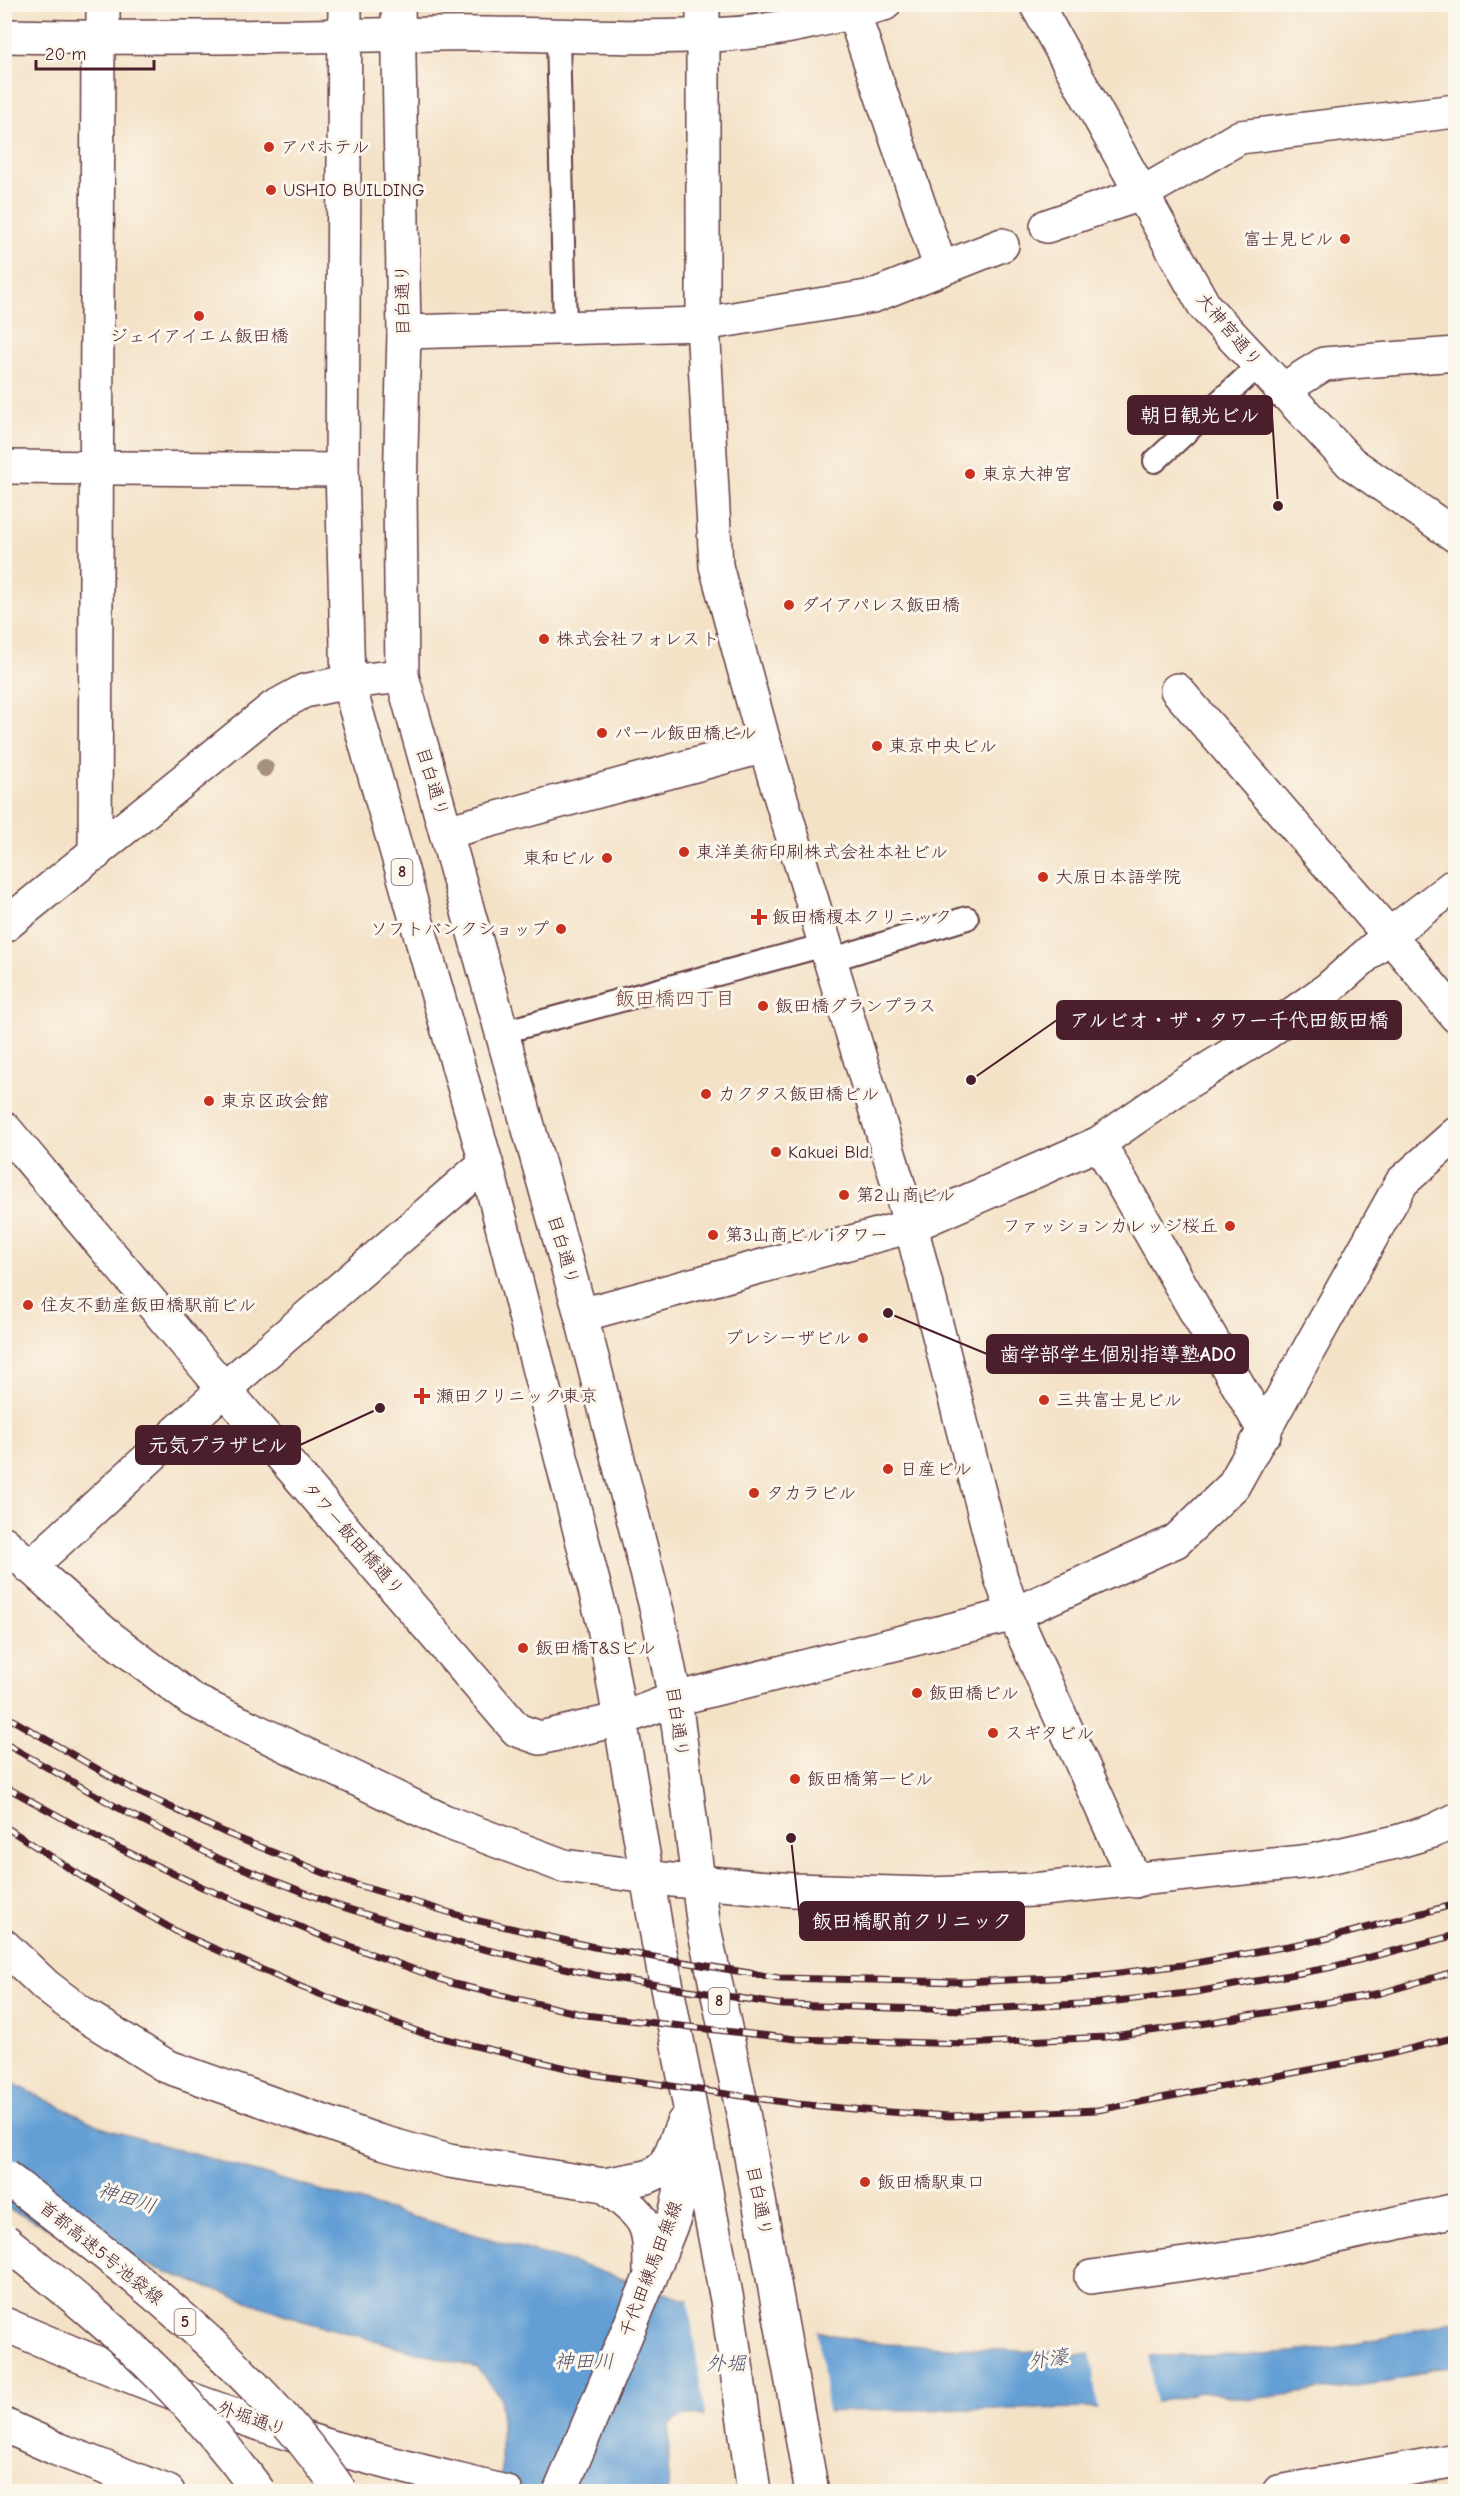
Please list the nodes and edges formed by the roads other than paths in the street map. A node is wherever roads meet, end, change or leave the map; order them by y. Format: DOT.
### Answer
graph roads {
  1 [pos="103,4"];
  2 [pos="884,4"];
  3 [pos="1036,4"];
  4 [pos="853,12"];
  5 [pos="345,20"];
  6 [pos="398,20"];
  7 [pos="703,20"];
  8 [pos="4,36"];
  9 [pos="558,36"];
  10 [pos="100,38"];
  11 [pos="1455,111"];
  12 [pos="1141,194"];
  13 [pos="1047,226"];
  14 [pos="1002,245"];
  15 [pos="941,269"];
  16 [pos="703,324"];
  17 [pos="565,327"];
  18 [pos="404,332"];
  19 [pos="1455,354"];
  20 [pos="1258,366"];
  21 [pos="1281,390"];
  22 [pos="1155,461"];
  23 [pos="4,467"];
  24 [pos="96,468"];
  25 [pos="342,470"];
  26 [pos="1455,536"];
  27 [pos="402,676"];
  28 [pos="348,682"];
  29 [pos="1177,690"];
  30 [pos="765,746"];
  31 [pos="446,832"];
  32 [pos="95,854"];
  33 [pos="1455,884"];
  34 [pos="967,918"];
  35 [pos="4,926"];
  36 [pos="1389,935"];
  37 [pos="827,952"];
  38 [pos="1455,1016"];
  39 [pos="502,1032"];
  40 [pos="4,1128"];
  41 [pos="1455,1134"];
  42 [pos="1099,1143"];
  43 [pos="486,1163"];
  44 [pos="911,1226"];
  45 [pos="581,1315"];
  46 [pos="224,1389"];
  47 [pos="1265,1432"];
  48 [pos="4,1542"];
  49 [pos="30,1567"];
  50 [pos="1014,1614"];
  51 [pos="675,1699"];
  52 [pos="621,1719"];
  53 [pos="1455,1820"];
  54 [pos="648,1877"];
  55 [pos="1135,1881"];
  56 [pos="698,1882"];
  57 [pos="4,1946"];
  58 [pos="689,2106"];
  59 [pos="4,2176"];
  60 [pos="604,2185"];
  61 [pos="1455,2210"];
  62 [pos="4,2240"];
  63 [pos="1090,2277"];
  64 [pos="650,2278"];
  65 [pos="4,2324"];
  66 [pos="4,2425"];
  67 [pos="1455,2460"];
  68 [pos="753,2476"];
  69 [pos="812,2482"];
  70 [pos="168,2492"];
  71 [pos="259,2492"];
  72 [pos="341,2492"];
  73 [pos="506,2492"];
  74 [pos="560,2492"];
  75 [pos="764,2492"];
  76 [pos="1279,2492"];
  1 -- 10 [label="main road"];
  2 -- 4 [label="main road"];
  3 -- 12 [label="main road, 大神宮通り"];
  4 -- 7 [label="main road"];
  4 -- 15 [label="main road"];
  5 -- 6 [label="main road"];
  5 -- 10 [label="main road"];
  5 -- 25 [label="main road, 8"];
  6 -- 9 [label="main road"];
  6 -- 18 [label="main road, 目白通り / 8"];
  7 -- 9 [label="main road"];
  7 -- 16 [label="main road"];
  8 -- 10 [label="main road"];
  9 -- 17 [label="lane"];
  10 -- 24 [label="main road"];
  11 -- 12 [label="main road"];
  12 -- 13 [label="main road"];
  12 -- 20 [label="main road, 大神宮通り"];
  14 -- 15 [label="main road"];
  15 -- 16 [label="main road"];
  16 -- 17 [label="main road"];
  16 -- 30 [label="main road"];
  17 -- 18 [label="main road"];
  18 -- 27 [label="main road, 目白通り / 8"];
  19 -- 21 [label="main road"];
  20 -- 21 [label="main road, 大神宮通り"];
  20 -- 22 [label="lane"];
  21 -- 26 [label="main road, 大神宮通り"];
  23 -- 24 [label="main road"];
  24 -- 25 [label="main road"];
  24 -- 32 [label="main road"];
  25 -- 28 [label="main road, 8"];
  27 -- 28 [label="main road"];
  27 -- 31 [label="main road, 目白通り / 8"];
  28 -- 32 [label="main road"];
  28 -- 43 [label="main road, 8"];
  29 -- 36 [label="main road"];
  30 -- 31 [label="main road"];
  30 -- 37 [label="main road"];
  31 -- 39 [label="main road, 目白通り / 8"];
  32 -- 35 [label="main road"];
  33 -- 36 [label="main road"];
  34 -- 37 [label="lane"];
  36 -- 38 [label="main road"];
  36 -- 42 [label="main road"];
  37 -- 39 [label="lane"];
  37 -- 44 [label="main road"];
  39 -- 45 [label="main road, 目白通り / 8"];
  40 -- 46 [label="main road, タワー飯田橋通り"];
  41 -- 47 [label="main road, タワー飯田橋通り"];
  42 -- 44 [label="main road"];
  42 -- 47 [label="main road"];
  43 -- 46 [label="main road"];
  43 -- 52 [label="main road, 8"];
  44 -- 45 [label="main road"];
  44 -- 50 [label="main road"];
  45 -- 51 [label="main road, 目白通り / 8"];
  46 -- 49 [label="main road"];
  46 -- 52 [label="main road, タワー飯田橋通り"];
  47 -- 50 [label="main road, タワー飯田橋通り"];
  48 -- 49 [label="main road"];
  49 -- 54 [label="main road"];
  50 -- 51 [label="main road, タワー飯田橋通り"];
  50 -- 55 [label="main road"];
  51 -- 52 [label="main road, タワー飯田橋通り"];
  51 -- 56 [label="main road, 目白通り / 8"];
  52 -- 54 [label="main road, 8"];
  53 -- 55 [label="main road"];
  54 -- 56 [label="main road"];
  54 -- 58 [label="main road, 8"];
  55 -- 56 [label="main road"];
  56 -- 69 [label="main road, 目白通り / 8"];
  57 -- 60 [label="main road"];
  58 -- 60 [label="main road"];
  58 -- 64 [label="main road, 千代田練馬田無線 / 8"];
  58 -- 68 [label="main road, 8"];
  59 -- 72 [label="main road, 首都高速5号池袋線 / 5, bridge"];
  60 -- 64 [label="main road"];
  61 -- 63 [label="main road"];
  62 -- 71 [label="main road, bridge"];
  64 -- 74 [label="main road, 千代田練馬田無線 / 8, bridge"];
  65 -- 73 [label="main road, 外堀通り"];
  66 -- 70 [label="main road"];
  67 -- 76 [label="main road"];
  68 -- 75 [label="main road"];
}
